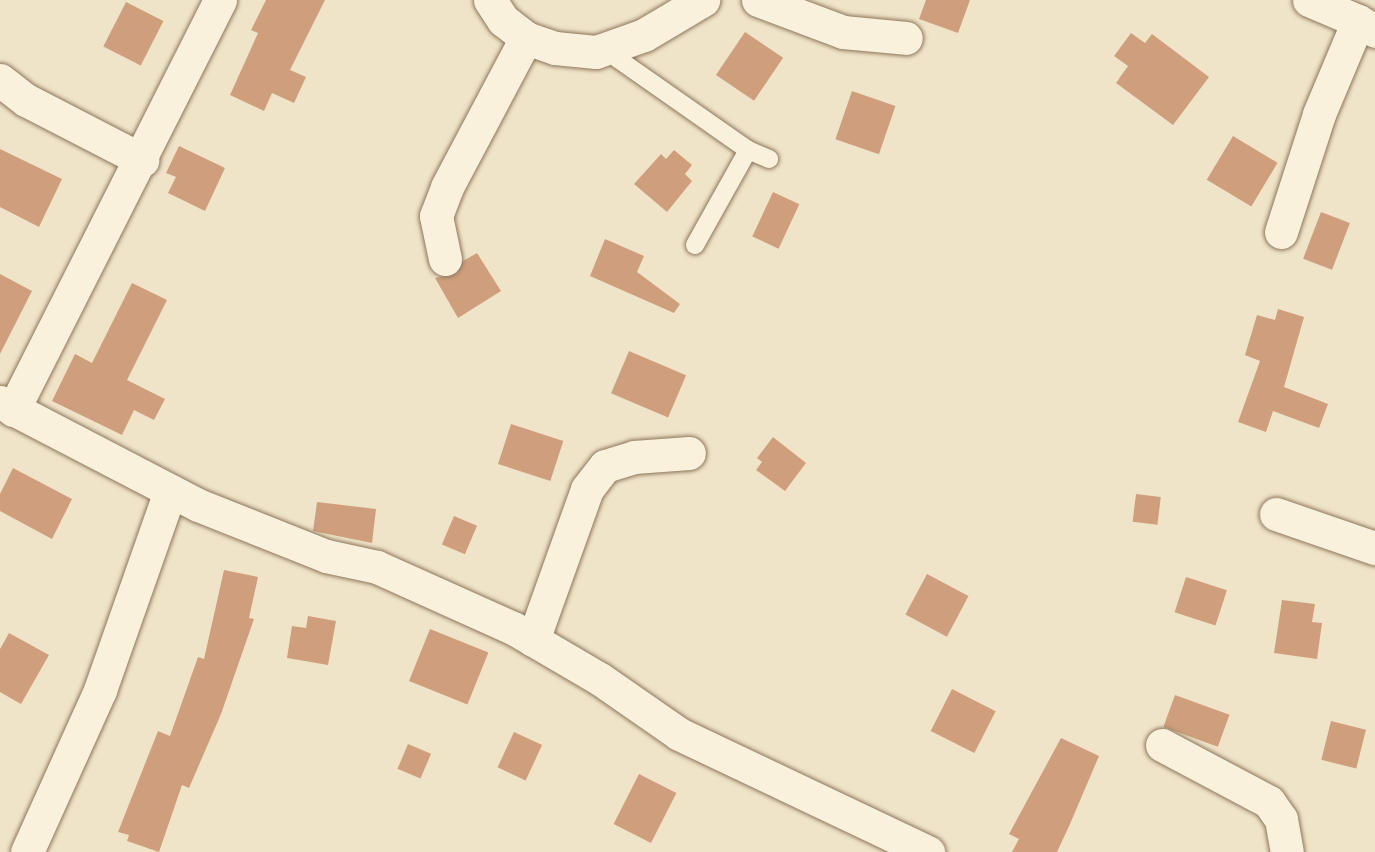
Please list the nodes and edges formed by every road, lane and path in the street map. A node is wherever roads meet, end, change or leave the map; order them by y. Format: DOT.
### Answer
graph roads {
  1 [pos="220,0"];
  2 [pos="490,0"];
  3 [pos="703,0"];
  4 [pos="758,0"];
  5 [pos="1309,0"];
  6 [pos="1366,26"];
  7 [pos="526,38"];
  8 [pos="906,38"];
  9 [pos="610,47"];
  10 [pos="0,80"];
  11 [pos="748,150"];
  12 [pos="769,159"];
  13 [pos="142,160"];
  14 [pos="1281,232"];
  15 [pos="694,245"];
  16 [pos="445,259"];
  17 [pos="6,406"];
  18 [pos="689,453"];
  19 [pos="170,491"];
  20 [pos="1276,514"];
  21 [pos="1375,548"];
  22 [pos="533,640"];
  23 [pos="1162,745"];
  24 [pos="27,852"];
  25 [pos="928,852"];
  26 [pos="1287,852"];
  1 -- 13 [label="street"];
  2 -- 7 [label="street"];
  3 -- 9 [label="street"];
  4 -- 8 [label="street"];
  5 -- 6 [label="street"];
  6 -- 14 [label="street"];
  7 -- 9 [label="street"];
  7 -- 16 [label="street"];
  9 -- 11 [label="lane"];
  10 -- 13 [label="street"];
  11 -- 12 [label="lane"];
  11 -- 15 [label="lane"];
  13 -- 17 [label="street"];
  17 -- 19 [label="street"];
  18 -- 22 [label="street"];
  19 -- 22 [label="street"];
  19 -- 24 [label="street"];
  20 -- 21 [label="street"];
  22 -- 25 [label="street"];
  23 -- 26 [label="street"];
}
